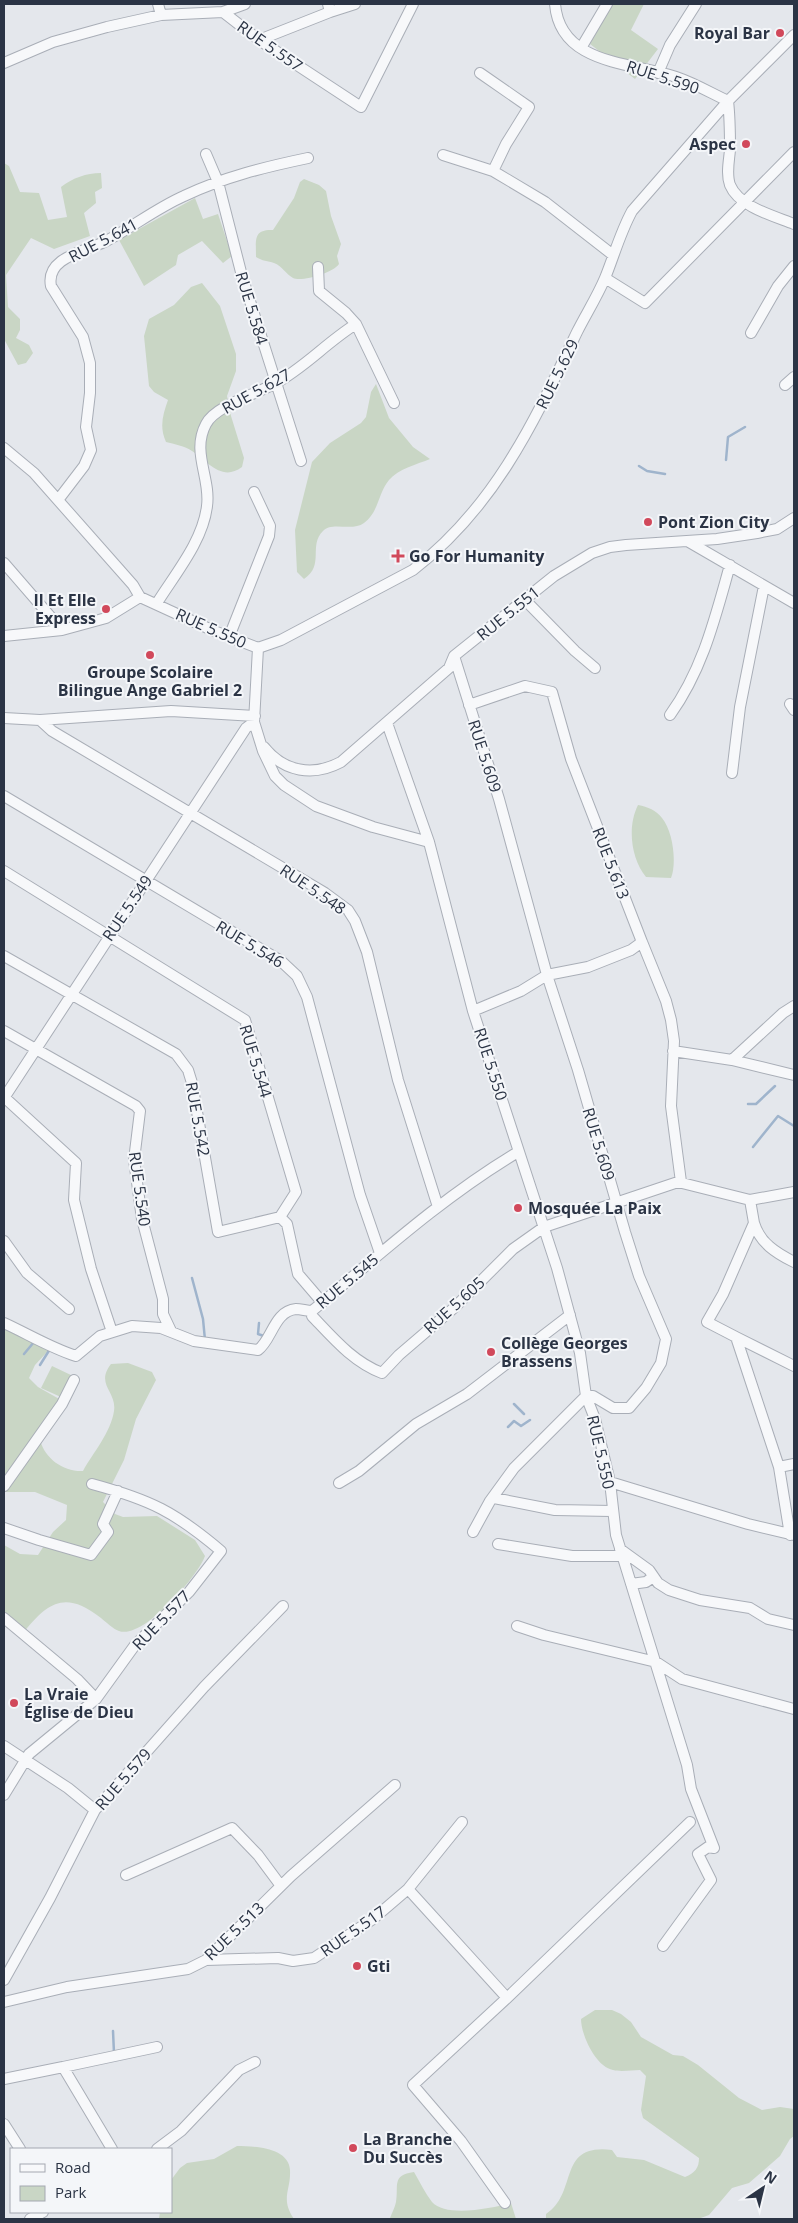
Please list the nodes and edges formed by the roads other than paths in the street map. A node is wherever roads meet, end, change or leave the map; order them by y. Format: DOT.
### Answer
graph roads {
  1 [pos="158,4"];
  2 [pos="245,4"];
  3 [pos="355,4"];
  4 [pos="413,4"];
  5 [pos="555,4"];
  6 [pos="607,4"];
  7 [pos="696,4"];
  8 [pos="329,8"];
  9 [pos="205,9"];
  10 [pos="223,12"];
  11 [pos="162,15"];
  12 [pos="794,34"];
  13 [pos="259,40"];
  14 [pos="581,48"];
  15 [pos="4,62"];
  16 [pos="658,73"];
  17 [pos="480,74"];
  18 [pos="728,101"];
  19 [pos="794,152"];
  20 [pos="206,154"];
  21 [pos="443,155"];
  22 [pos="308,158"];
  23 [pos="493,171"];
  24 [pos="218,182"];
  25 [pos="745,202"];
  26 [pos="794,224"];
  27 [pos="613,255"];
  28 [pos="794,266"];
  29 [pos="318,267"];
  30 [pos="605,278"];
  31 [pos="356,324"];
  32 [pos="751,333"];
  33 [pos="794,377"];
  34 [pos="276,383"];
  35 [pos="785,385"];
  36 [pos="394,403"];
  37 [pos="4,448"];
  38 [pos="301,461"];
  39 [pos="254,492"];
  40 [pos="58,500"];
  41 [pos="794,518"];
  42 [pos="688,541"];
  43 [pos="4,563"];
  44 [pos="730,565"];
  45 [pos="764,586"];
  46 [pos="140,596"];
  47 [pos="525,600"];
  48 [pos="157,603"];
  49 [pos="794,603"];
  50 [pos="62,630"];
  51 [pos="4,636"];
  52 [pos="229,637"];
  53 [pos="258,648"];
  54 [pos="454,656"];
  55 [pos="595,668"];
  56 [pos="469,705"];
  57 [pos="670,715"];
  58 [pos="4,718"];
  59 [pos="254,719"];
  60 [pos="40,720"];
  61 [pos="387,722"];
  62 [pos="258,738"];
  63 [pos="732,773"];
  64 [pos="4,796"];
  65 [pos="191,813"];
  66 [pos="429,842"];
  67 [pos="4,871"];
  68 [pos="144,882"];
  69 [pos="107,937"];
  70 [pos="642,942"];
  71 [pos="4,956"];
  72 [pos="547,975"];
  73 [pos="72,993"];
  74 [pos="794,1006"];
  75 [pos="474,1011"];
  76 [pos="4,1031"];
  77 [pos="37,1050"];
  78 [pos="673,1051"];
  79 [pos="732,1060"];
  80 [pos="794,1075"];
  81 [pos="4,1097"];
  82 [pos="518,1152"];
  83 [pos="681,1182"];
  84 [pos="794,1192"];
  85 [pos="750,1200"];
  86 [pos="617,1202"];
  87 [pos="438,1207"];
  88 [pos="280,1217"];
  89 [pos="754,1223"];
  90 [pos="544,1228"];
  91 [pos="4,1241"];
  92 [pos="380,1253"];
  93 [pos="794,1262"];
  94 [pos="322,1302"];
  95 [pos="69,1309"];
  96 [pos="312,1311"];
  97 [pos="570,1315"];
  98 [pos="4,1322"];
  99 [pos="171,1331"];
  100 [pos="112,1332"];
  101 [pos="736,1337"];
  102 [pos="794,1366"];
  103 [pos="74,1380"];
  104 [pos="586,1396"];
  105 [pos="794,1464"];
  106 [pos="779,1467"];
  107 [pos="610,1482"];
  108 [pos="339,1483"];
  109 [pos="92,1484"];
  110 [pos="4,1486"];
  111 [pos="118,1491"];
  112 [pos="494,1498"];
  113 [pos="612,1512"];
  114 [pos="4,1528"];
  115 [pos="473,1532"];
  116 [pos="792,1535"];
  117 [pos="498,1544"];
  118 [pos="621,1553"];
  119 [pos="653,1577"];
  120 [pos="631,1584"];
  121 [pos="283,1606"];
  122 [pos="4,1618"];
  123 [pos="794,1625"];
  124 [pos="517,1626"];
  125 [pos="656,1662"];
  126 [pos="96,1699"];
  127 [pos="794,1708"];
  128 [pos="4,1746"];
  129 [pos="26,1761"];
  130 [pos="395,1785"];
  131 [pos="4,1795"];
  132 [pos="95,1810"];
  133 [pos="462,1822"];
  134 [pos="690,1822"];
  135 [pos="126,1875"];
  136 [pos="281,1886"];
  137 [pos="408,1889"];
  138 [pos="663,1946"];
  139 [pos="206,1960"];
  140 [pos="4,1980"];
  141 [pos="507,1998"];
  142 [pos="4,2002"];
  143 [pos="157,2047"];
  144 [pos="255,2062"];
  145 [pos="63,2067"];
  146 [pos="4,2079"];
  147 [pos="4,2124"];
  148 [pos="19,2148"];
  149 [pos="111,2148"];
  150 [pos="158,2148"];
  151 [pos="505,2203"];
  152 [pos="41,2213"];
  153 [pos="30,2219"];
  1 -- 11 [label="street"];
  2 -- 10 [label="street"];
  3 -- 8 [label="street"];
  4 -- 13 [label="street, RUE 5.557"];
  5 -- 14 [label="street, RUE 5.590"];
  6 -- 14 [label="street"];
  7 -- 16 [label="street"];
  8 -- 13 [label="street"];
  9 -- 10 [label="street, RUE 5.557"];
  9 -- 11 [label="street, RUE 5.557"];
  10 -- 13 [label="street, RUE 5.557"];
  11 -- 15 [label="street, RUE 5.557"];
  12 -- 18 [label="street, RUE 5.629"];
  14 -- 16 [label="street, RUE 5.590"];
  16 -- 18 [label="street, RUE 5.590"];
  17 -- 23 [label="street"];
  18 -- 25 [label="street"];
  18 -- 27 [label="street, RUE 5.629"];
  19 -- 25 [label="street"];
  20 -- 24 [label="street, RUE 5.584"];
  21 -- 23 [label="street"];
  22 -- 24 [label="street, RUE 5.641"];
  23 -- 27 [label="street"];
  24 -- 34 [label="street, RUE 5.584"];
  24 -- 40 [label="street, RUE 5.641"];
  25 -- 26 [label="street"];
  25 -- 30 [label="street"];
  27 -- 30 [label="street, RUE 5.629"];
  28 -- 32 [label="street"];
  29 -- 31 [label="street"];
  30 -- 53 [label="street, RUE 5.629"];
  31 -- 34 [label="street, RUE 5.627"];
  31 -- 36 [label="street"];
  33 -- 35 [label="street"];
  34 -- 38 [label="street, RUE 5.584"];
  34 -- 48 [label="street, RUE 5.627"];
  37 -- 40 [label="street, RUE 5.550"];
  39 -- 52 [label="street"];
  40 -- 46 [label="street, RUE 5.550"];
  41 -- 42 [label="street, RUE 5.551"];
  42 -- 44 [label="street"];
  42 -- 47 [label="street, RUE 5.551"];
  43 -- 50 [label="street"];
  44 -- 45 [label="street"];
  44 -- 57 [label="street"];
  45 -- 49 [label="street"];
  45 -- 63 [label="street"];
  46 -- 48 [label="street, RUE 5.550"];
  46 -- 50 [label="street"];
  47 -- 54 [label="street, RUE 5.551"];
  47 -- 55 [label="street"];
  48 -- 52 [label="street, RUE 5.550"];
  50 -- 51 [label="street"];
  52 -- 53 [label="street, RUE 5.550"];
  53 -- 59 [label="street, RUE 5.550"];
  54 -- 56 [label="street, RUE 5.609"];
  54 -- 61 [label="street, RUE 5.551"];
  56 -- 70 [label="street, RUE 5.613"];
  56 -- 72 [label="street, RUE 5.609"];
  58 -- 60 [label="street"];
  59 -- 60 [label="street"];
  59 -- 62 [label="street, RUE 5.550"];
  59 -- 65 [label="street, RUE 5.549"];
  60 -- 65 [label="street, RUE 5.548"];
  61 -- 62 [label="street, RUE 5.551"];
  61 -- 66 [label="street"];
  62 -- 66 [label="street, RUE 5.550"];
  64 -- 68 [label="street, RUE 5.546"];
  65 -- 68 [label="street, RUE 5.549"];
  65 -- 87 [label="street, RUE 5.548"];
  66 -- 75 [label="street, RUE 5.550"];
  67 -- 69 [label="street, RUE 5.544"];
  68 -- 69 [label="street, RUE 5.549"];
  68 -- 92 [label="street, RUE 5.546"];
  69 -- 73 [label="street, RUE 5.549"];
  69 -- 88 [label="street, RUE 5.544"];
  70 -- 72 [label="street"];
  70 -- 78 [label="street"];
  71 -- 73 [label="street, RUE 5.542"];
  72 -- 75 [label="street"];
  72 -- 86 [label="street, RUE 5.609"];
  73 -- 77 [label="street, RUE 5.549"];
  73 -- 88 [label="street, RUE 5.542"];
  74 -- 79 [label="street"];
  75 -- 82 [label="street, RUE 5.550"];
  76 -- 77 [label="street, RUE 5.540"];
  77 -- 81 [label="street, RUE 5.549"];
  77 -- 99 [label="street, RUE 5.540"];
  78 -- 79 [label="street"];
  78 -- 83 [label="street"];
  79 -- 80 [label="street"];
  81 -- 100 [label="street"];
  82 -- 87 [label="street, RUE 5.545"];
  82 -- 90 [label="street, RUE 5.550"];
  83 -- 85 [label="street"];
  83 -- 86 [label="street, RUE 5.605"];
  84 -- 85 [label="street"];
  85 -- 89 [label="street"];
  86 -- 90 [label="street, RUE 5.605"];
  86 -- 104 [label="street, RUE 5.609"];
  87 -- 92 [label="street, RUE 5.545"];
  88 -- 94 [label="street"];
  89 -- 93 [label="street"];
  89 -- 101 [label="street"];
  90 -- 96 [label="street, RUE 5.605"];
  90 -- 97 [label="street, RUE 5.550"];
  91 -- 95 [label="street"];
  92 -- 94 [label="street, RUE 5.545"];
  94 -- 96 [label="street, RUE 5.545"];
  96 -- 99 [label="street, RUE 5.545"];
  97 -- 104 [label="street, RUE 5.550"];
  97 -- 108 [label="street"];
  98 -- 100 [label="street, RUE 5.545"];
  99 -- 100 [label="street, RUE 5.545"];
  101 -- 102 [label="street"];
  101 -- 106 [label="street"];
  103 -- 110 [label="street"];
  104 -- 107 [label="street, RUE 5.550"];
  104 -- 112 [label="street"];
  105 -- 106 [label="street"];
  106 -- 116 [label="street"];
  107 -- 113 [label="street, RUE 5.550"];
  107 -- 116 [label="street"];
  109 -- 111 [label="street, RUE 5.577"];
  111 -- 114 [label="street"];
  111 -- 126 [label="street, RUE 5.577"];
  112 -- 113 [label="street"];
  112 -- 115 [label="street"];
  113 -- 118 [label="street, RUE 5.550"];
  117 -- 118 [label="street"];
  118 -- 119 [label="street"];
  118 -- 120 [label="street, RUE 5.550"];
  119 -- 120 [label="street"];
  119 -- 123 [label="street"];
  120 -- 125 [label="street, RUE 5.550"];
  121 -- 132 [label="street, RUE 5.579"];
  122 -- 126 [label="street"];
  124 -- 125 [label="street"];
  125 -- 127 [label="street"];
  125 -- 138 [label="street, RUE 5.550"];
  126 -- 129 [label="street, RUE 5.577"];
  128 -- 129 [label="street"];
  129 -- 131 [label="street, RUE 5.577"];
  129 -- 132 [label="street"];
  130 -- 136 [label="street, RUE 5.513"];
  132 -- 140 [label="street, RUE 5.579"];
  133 -- 137 [label="street, RUE 5.517"];
  134 -- 141 [label="street"];
  135 -- 136 [label="street"];
  136 -- 139 [label="street, RUE 5.513"];
  137 -- 139 [label="street, RUE 5.517"];
  137 -- 141 [label="street"];
  139 -- 142 [label="street, RUE 5.513"];
  141 -- 151 [label="street"];
  143 -- 145 [label="street"];
  144 -- 150 [label="street"];
  145 -- 146 [label="street"];
  145 -- 149 [label="street"];
  147 -- 148 [label="street"];
  152 -- 153 [label="street"];
}
